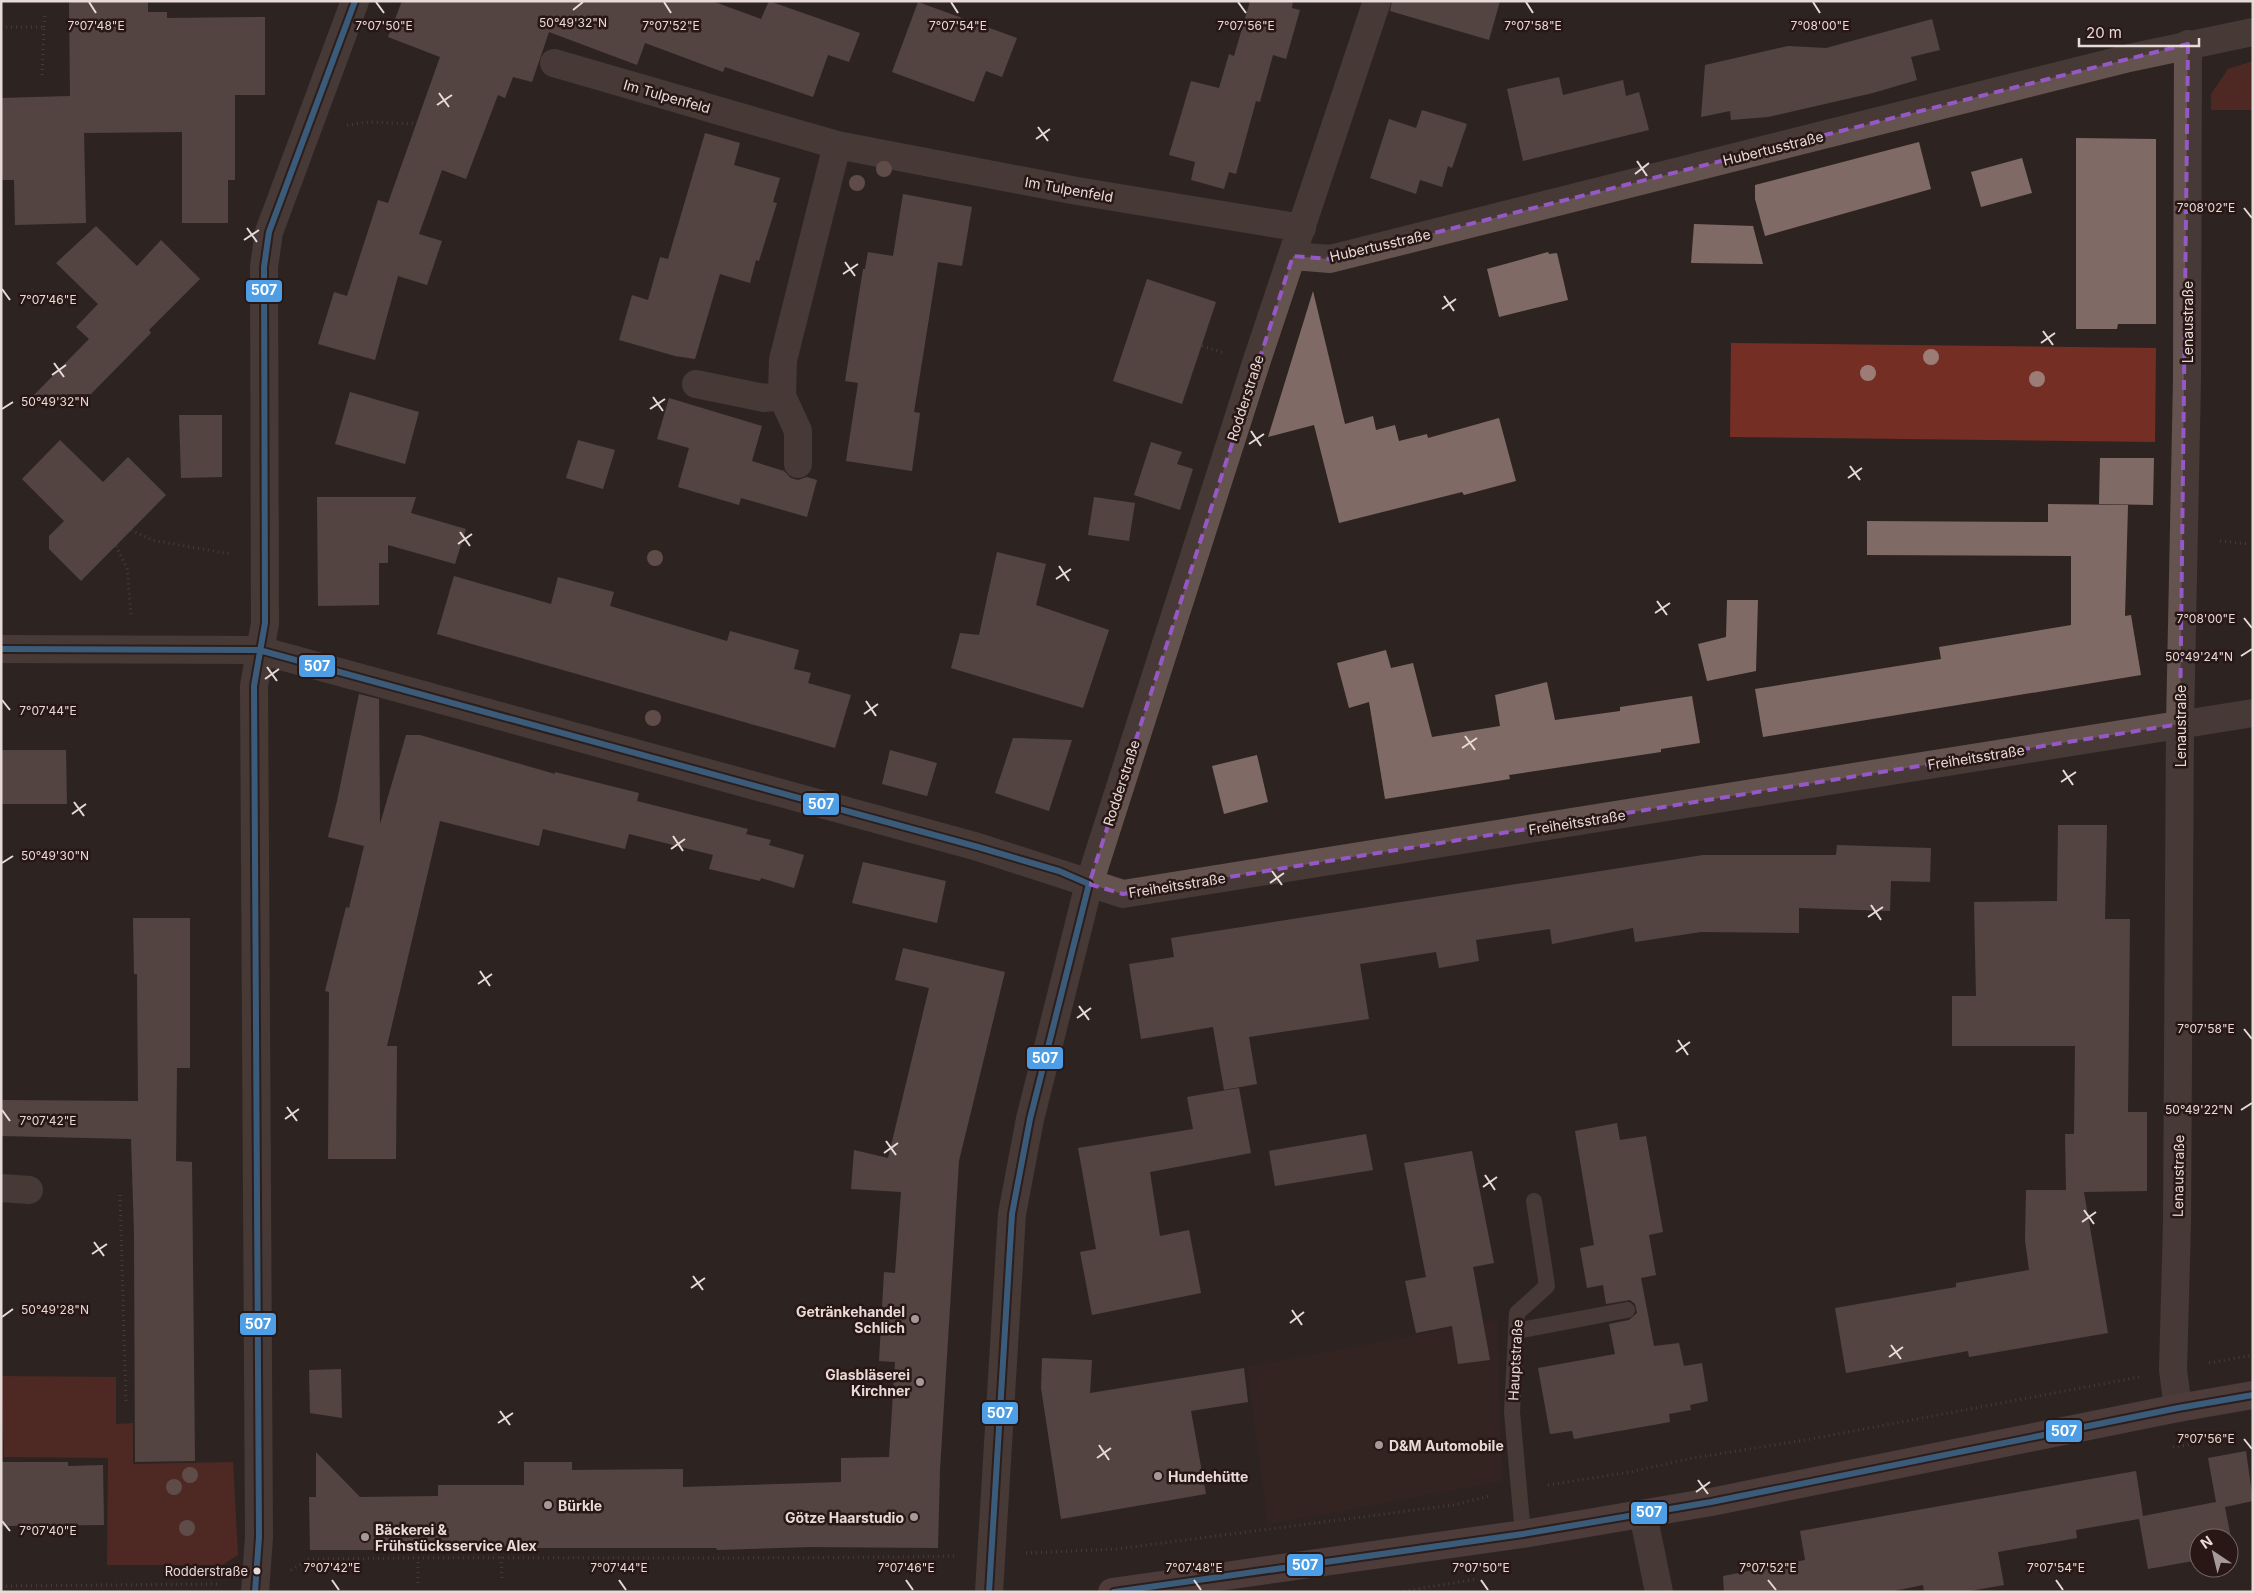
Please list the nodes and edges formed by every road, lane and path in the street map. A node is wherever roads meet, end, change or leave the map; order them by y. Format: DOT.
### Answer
graph roads {
  1 [pos="356,1"];
  2 [pos="1377,1"];
  3 [pos="46,13"];
  4 [pos="1,27"];
  5 [pos="44,28"];
  6 [pos="2253,32"];
  7 [pos="2188,44"];
  8 [pos="554,63"];
  9 [pos="42,77"];
  10 [pos="416,124"];
  11 [pos="308,130"];
  12 [pos="838,145"];
  13 [pos="1302,228"];
  14 [pos="1293,256"];
  15 [pos="696,384"];
  16 [pos="782,396"];
  17 [pos="798,464"];
  18 [pos="131,530"];
  19 [pos="116,546"];
  20 [pos="264,560"];
  21 [pos="1,649"];
  22 [pos="259,650"];
  23 [pos="134,651"];
  24 [pos="2253,713"];
  25 [pos="2180,724"];
  26 [pos="1089,884"];
  27 [pos="1,1188"];
  28 [pos="29,1190"];
  29 [pos="120,1195"];
  30 [pos="1534,1201"];
  31 [pos="1628,1310"];
  32 [pos="1516,1331"];
  33 [pos="2253,1355"];
  34 [pos="2173,1370"];
  35 [pos="2253,1395"];
  36 [pos="126,1402"];
  37 [pos="2178,1408"];
  38 [pos="1517,1490"];
  39 [pos="1643,1514"];
  40 [pos="1523,1534"];
  41 [pos="992,1555"];
  42 [pos="501,1558"];
  43 [pos="418,1559"];
  44 [pos="502,1582"];
  45 [pos="418,1583"];
  46 [pos="1,1586"];
  47 [pos="255,1586"];
  48 [pos="989,1592"];
  49 [pos="1112,1592"];
  50 [pos="1659,1592"];
  1 -- 11 [label="street"];
  2 -- 13 [label="street, Rodderstraße"];
  3 -- 5 [label="path"];
  4 -- 5 [label="path"];
  5 -- 9 [label="path"];
  6 -- 7 [label="street, Hubertusstraße"];
  7 -- 14 [label="street, Hubertusstraße"];
  7 -- 25 [label="street, Lenaustraße"];
  8 -- 12 [label="street, Im Tulpenfeld"];
  10 -- 11 [label="path"];
  11 -- 20 [label="street"];
  12 -- 13 [label="street, Im Tulpenfeld"];
  12 -- 16 [label="street"];
  13 -- 14 [label="street, Rodderstraße"];
  14 -- 26 [label="street, Rodderstraße"];
  15 -- 16 [label="street"];
  16 -- 17 [label="street"];
  18 -- 20 [label="path"];
  19 -- 23 [label="path"];
  20 -- 22 [label="street"];
  21 -- 23 [label="street, Freiheitsstraße"];
  22 -- 23 [label="street, Freiheitsstraße"];
  22 -- 26 [label="street, Freiheitsstraße"];
  22 -- 47 [label="street"];
  24 -- 25 [label="street, Freiheitsstraße"];
  25 -- 26 [label="street, Freiheitsstraße"];
  25 -- 34 [label="street, Lenaustraße"];
  26 -- 41 [label="street, Rodderstraße"];
  27 -- 28 [label="street"];
  29 -- 36 [label="path"];
  30 -- 32 [label="lane, Hauptstraße"];
  31 -- 32 [label="lane"];
  32 -- 38 [label="lane, Hauptstraße"];
  33 -- 34 [label="path"];
  34 -- 37 [label="street, Lenaustraße"];
  34 -- 38 [label="path"];
  35 -- 37 [label="main road"];
  37 -- 39 [label="main road"];
  38 -- 40 [label="lane, Hauptstraße"];
  38 -- 41 [label="path"];
  39 -- 40 [label="main road"];
  39 -- 50 [label="street"];
  40 -- 49 [label="main road"];
  41 -- 42 [label="path"];
  41 -- 48 [label="street, Rodderstraße"];
  42 -- 43 [label="path"];
  42 -- 44 [label="path"];
  43 -- 45 [label="path"];
  43 -- 47 [label="path"];
  46 -- 47 [label="path"];
}
